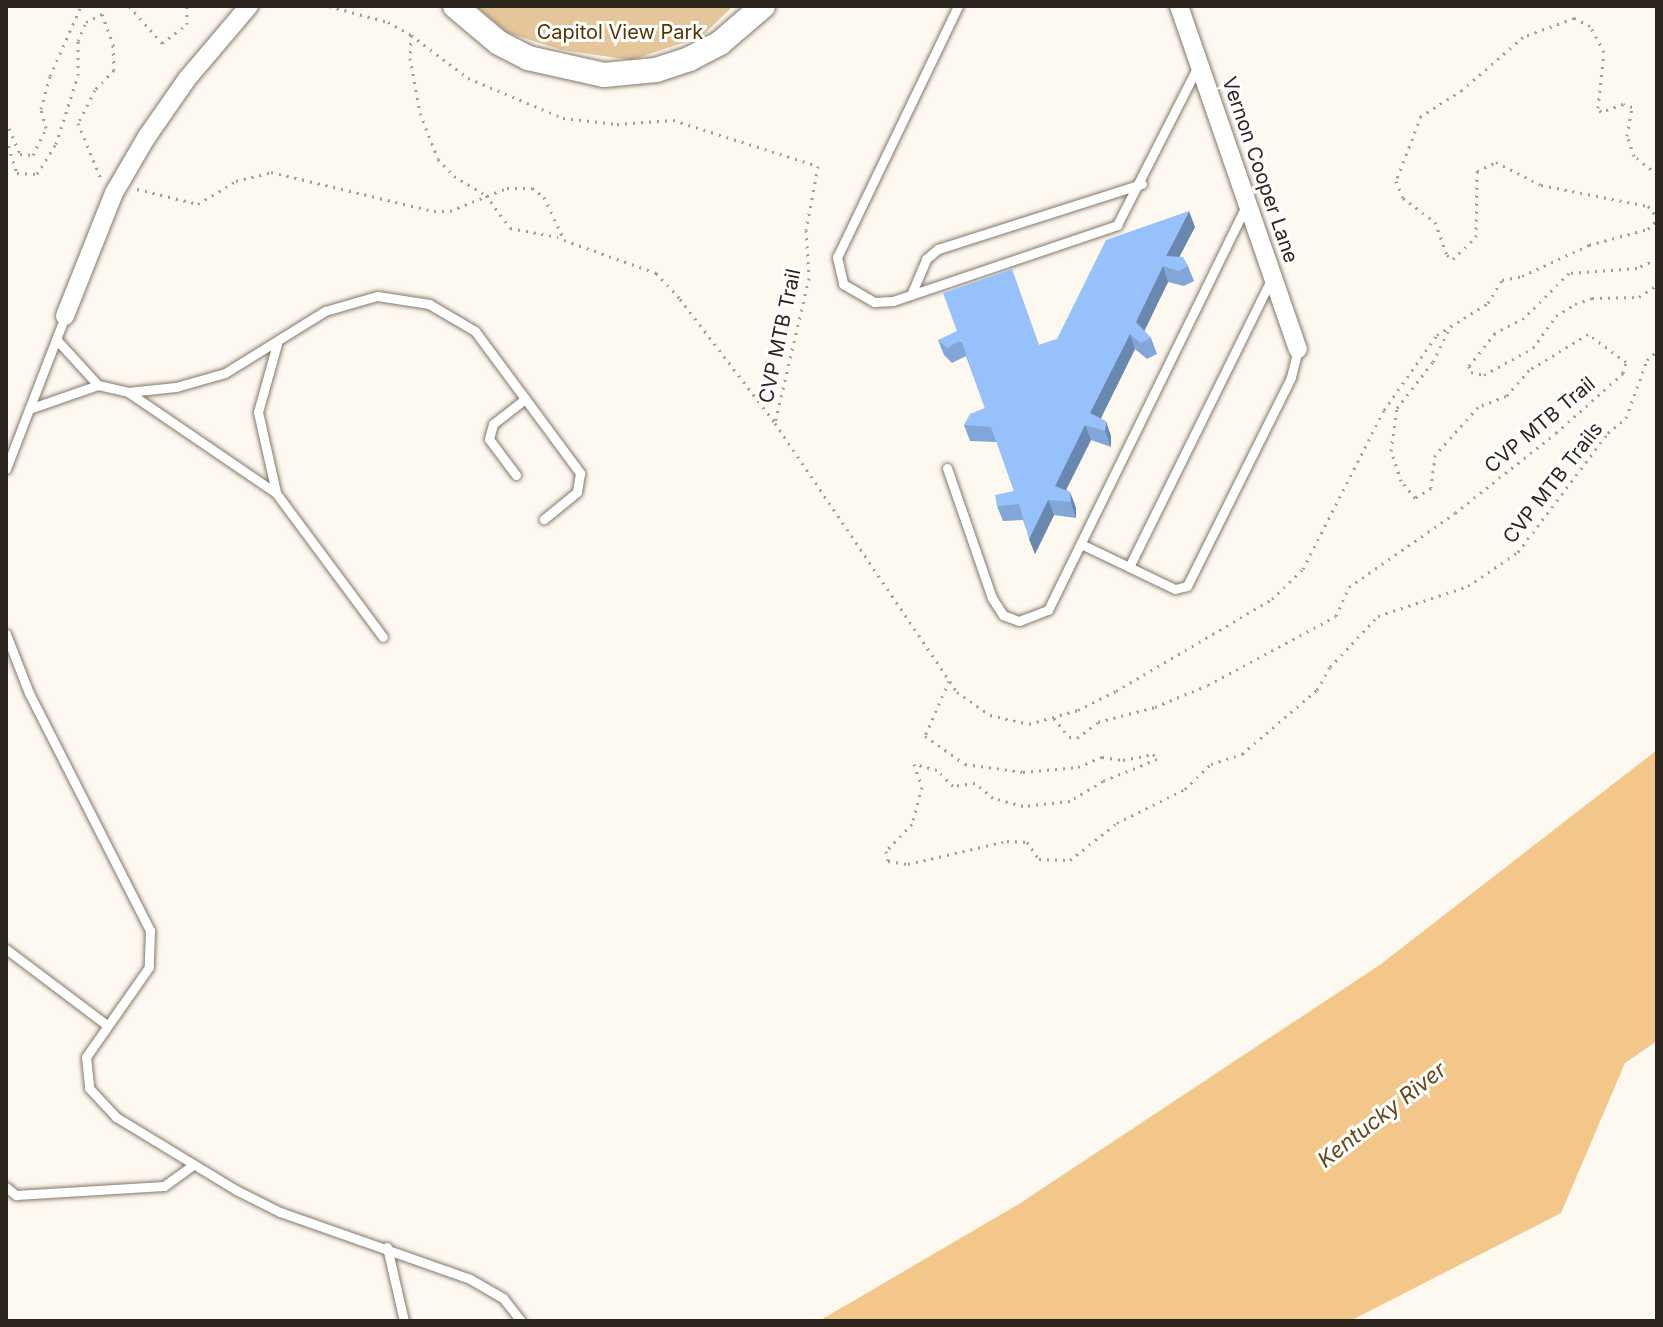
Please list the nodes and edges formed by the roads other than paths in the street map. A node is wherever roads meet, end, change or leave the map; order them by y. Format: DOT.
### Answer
graph roads {
  1 [pos="249,6"];
  2 [pos="455,6"];
  3 [pos="763,6"];
  4 [pos="958,6"];
  5 [pos="1179,6"];
  6 [pos="1199,64"];
  7 [pos="1142,184"];
  8 [pos="1247,202"];
  9 [pos="1273,276"];
  10 [pos="911,295"];
  11 [pos="65,316"];
  12 [pos="56,339"];
  13 [pos="277,344"];
  14 [pos="1298,349"];
  15 [pos="98,385"];
  16 [pos="128,392"];
  17 [pos="525,399"];
  18 [pos="29,409"];
  19 [pos="947,468"];
  20 [pos="6,469"];
  21 [pos="516,475"];
  22 [pos="276,493"];
  23 [pos="544,519"];
  24 [pos="1081,544"];
  25 [pos="1129,567"];
  26 [pos="6,634"];
  27 [pos="383,637"];
  28 [pos="6,949"];
  29 [pos="107,1025"];
  30 [pos="193,1165"];
  31 [pos="6,1187"];
  32 [pos="387,1247"];
  33 [pos="404,1321"];
  34 [pos="521,1321"];
  1 -- 11 [label="street"];
  2 -- 3 [label="street"];
  4 -- 10 [label="lane"];
  5 -- 6 [label="street, Vernon Cooper Lane"];
  6 -- 7 [label="lane"];
  6 -- 8 [label="street, Vernon Cooper Lane"];
  7 -- 10 [label="lane"];
  7 -- 10 [label="lane"];
  8 -- 9 [label="street, Vernon Cooper Lane"];
  8 -- 24 [label="lane"];
  9 -- 14 [label="street, Vernon Cooper Lane"];
  9 -- 25 [label="lane"];
  11 -- 12 [label="lane"];
  12 -- 15 [label="lane"];
  12 -- 18 [label="lane"];
  13 -- 16 [label="lane"];
  13 -- 17 [label="lane"];
  13 -- 22 [label="lane"];
  14 -- 25 [label="lane"];
  15 -- 16 [label="lane"];
  15 -- 18 [label="lane"];
  16 -- 22 [label="lane"];
  17 -- 21 [label="lane"];
  17 -- 23 [label="lane"];
  18 -- 20 [label="lane"];
  19 -- 24 [label="lane"];
  22 -- 27 [label="lane"];
  24 -- 25 [label="lane"];
  26 -- 29 [label="lane"];
  28 -- 29 [label="lane"];
  29 -- 30 [label="lane"];
  30 -- 31 [label="lane"];
  30 -- 32 [label="lane"];
  32 -- 33 [label="lane"];
  32 -- 34 [label="lane"];
}
